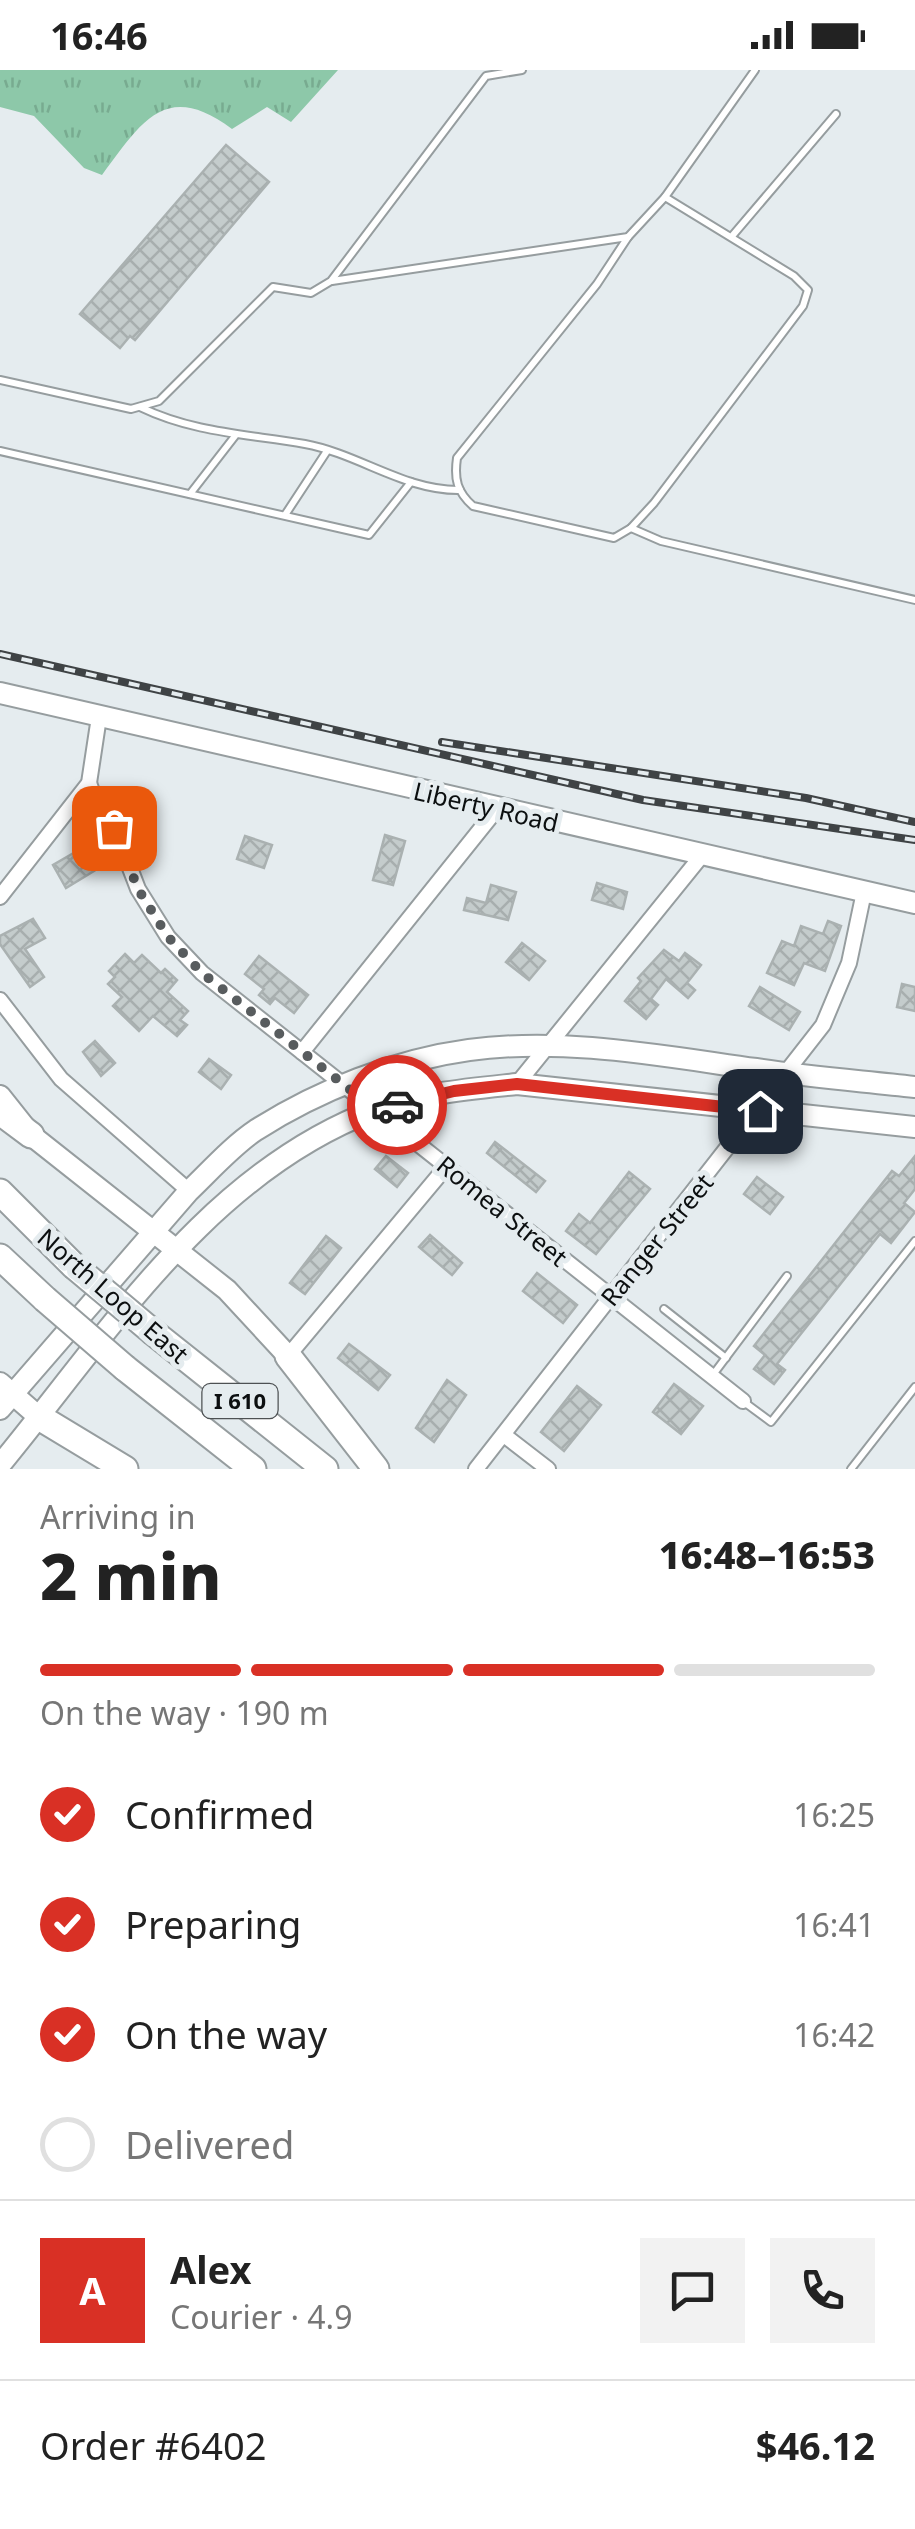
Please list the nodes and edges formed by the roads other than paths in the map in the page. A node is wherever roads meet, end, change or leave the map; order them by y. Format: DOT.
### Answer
graph roads {
  1 [pos="522,70"];
  2 [pos="755,70"];
  3 [pos="836,114"];
  4 [pos="665,197"];
  5 [pos="733,235"];
  6 [pos="628,237"];
  7 [pos="331,281"];
  8 [pos="0,380"];
  9 [pos="138,406"];
  10 [pos="235,436"];
  11 [pos="0,451"];
  12 [pos="327,451"];
  13 [pos="411,482"];
  14 [pos="460,490"];
  15 [pos="190,494"];
  16 [pos="285,515"];
  17 [pos="631,528"];
  18 [pos="915,600"];
  19 [pos="0,693"];
  20 [pos="100,716"];
  21 [pos="89,782"];
  22 [pos="496,810"];
  23 [pos="703,854"];
  24 [pos="864,892"];
  25 [pos="0,897"];
  26 [pos="915,903"];
  27 [pos="0,1000"];
  28 [pos="546,1047"];
  29 [pos="302,1052"];
  30 [pos="789,1073"];
  31 [pos="517,1084"];
  32 [pos="342,1086"];
  33 [pos="915,1087"];
  34 [pos="0,1096"];
  35 [pos="376,1110"];
  36 [pos="760,1111"];
  37 [pos="0,1112"];
  38 [pos="915,1127"];
  39 [pos="31,1135"];
  40 [pos="446,1167"];
  41 [pos="189,1191"];
  42 [pos="0,1192"];
  43 [pos="153,1232"];
  44 [pos="915,1242"];
  45 [pos="175,1251"];
  46 [pos="906,1253"];
  47 [pos="0,1258"];
  48 [pos="915,1260"];
  49 [pos="788,1276"];
  50 [pos="610,1298"];
  51 [pos="664,1309"];
  52 [pos="288,1356"];
  53 [pos="726,1358"];
  54 [pos="712,1377"];
  55 [pos="915,1388"];
  56 [pos="4,1395"];
  57 [pos="743,1401"];
  58 [pos="39,1418"];
  59 [pos="504,1436"];
  60 [pos="4,1466"];
  61 [pos="125,1469"];
  62 [pos="253,1469"];
  63 [pos="326,1469"];
  64 [pos="376,1469"];
  65 [pos="476,1469"];
  66 [pos="548,1469"];
  67 [pos="852,1469"];
  1 -- 7 [label="lane"];
  2 -- 4 [label="lane"];
  3 -- 5 [label="lane"];
  4 -- 5 [label="lane"];
  4 -- 6 [label="lane"];
  5 -- 17 [label="lane"];
  6 -- 7 [label="lane"];
  6 -- 14 [label="lane"];
  7 -- 9 [label="lane"];
  8 -- 9 [label="lane"];
  9 -- 10 [label="lane"];
  10 -- 12 [label="lane"];
  10 -- 15 [label="lane"];
  11 -- 15 [label="lane"];
  12 -- 13 [label="lane"];
  12 -- 16 [label="lane"];
  13 -- 14 [label="lane"];
  13 -- 16 [label="lane"];
  14 -- 17 [label="lane"];
  15 -- 16 [label="lane"];
  17 -- 18 [label="lane"];
  19 -- 20 [label="main road, Liberty Road"];
  20 -- 21 [label="street"];
  20 -- 22 [label="main road, Liberty Road"];
  21 -- 25 [label="street"];
  21 -- 29 [label="street, Romea Street"];
  22 -- 23 [label="main road, Liberty Road"];
  22 -- 29 [label="street"];
  23 -- 24 [label="main road, Liberty Road"];
  23 -- 28 [label="street"];
  24 -- 26 [label="main road, Liberty Road"];
  24 -- 30 [label="street, Ranger Street"];
  27 -- 41 [label="street"];
  28 -- 30 [label="main road"];
  28 -- 31 [label="street"];
  28 -- 32 [label="main road"];
  29 -- 32 [label="street, Romea Street"];
  30 -- 33 [label="main road"];
  30 -- 36 [label="street, Ranger Street"];
  31 -- 35 [label="main road"];
  31 -- 36 [label="main road"];
  32 -- 35 [label="street, Romea Street"];
  32 -- 41 [label="main road"];
  34 -- 39 [label="main road"];
  35 -- 40 [label="street, Romea Street"];
  35 -- 45 [label="main road"];
  36 -- 38 [label="main road"];
  36 -- 50 [label="street, Ranger Street"];
  37 -- 39 [label="highway"];
  39 -- 43 [label="main road"];
  40 -- 50 [label="street, Romea Street"];
  40 -- 52 [label="street"];
  41 -- 43 [label="main road"];
  42 -- 63 [label="highway, North Loop East / I 610, bridge"];
  43 -- 45 [label="main road"];
  43 -- 56 [label="main road"];
  44 -- 46 [label="lane"];
  45 -- 52 [label="main road"];
  45 -- 58 [label="main road"];
  46 -- 48 [label="lane"];
  46 -- 57 [label="lane"];
  47 -- 62 [label="highway, North Loop East / I 610, bridge"];
  49 -- 53 [label="lane"];
  50 -- 54 [label="street, Romea Street"];
  50 -- 59 [label="street, Ranger Street"];
  51 -- 53 [label="lane"];
  52 -- 64 [label="highway"];
  53 -- 54 [label="lane"];
  54 -- 57 [label="street, Romea Street"];
  55 -- 67 [label="lane"];
  56 -- 58 [label="main road"];
  58 -- 60 [label="main road"];
  58 -- 61 [label="highway"];
  59 -- 65 [label="street, Ranger Street"];
  59 -- 66 [label="street"];
}
